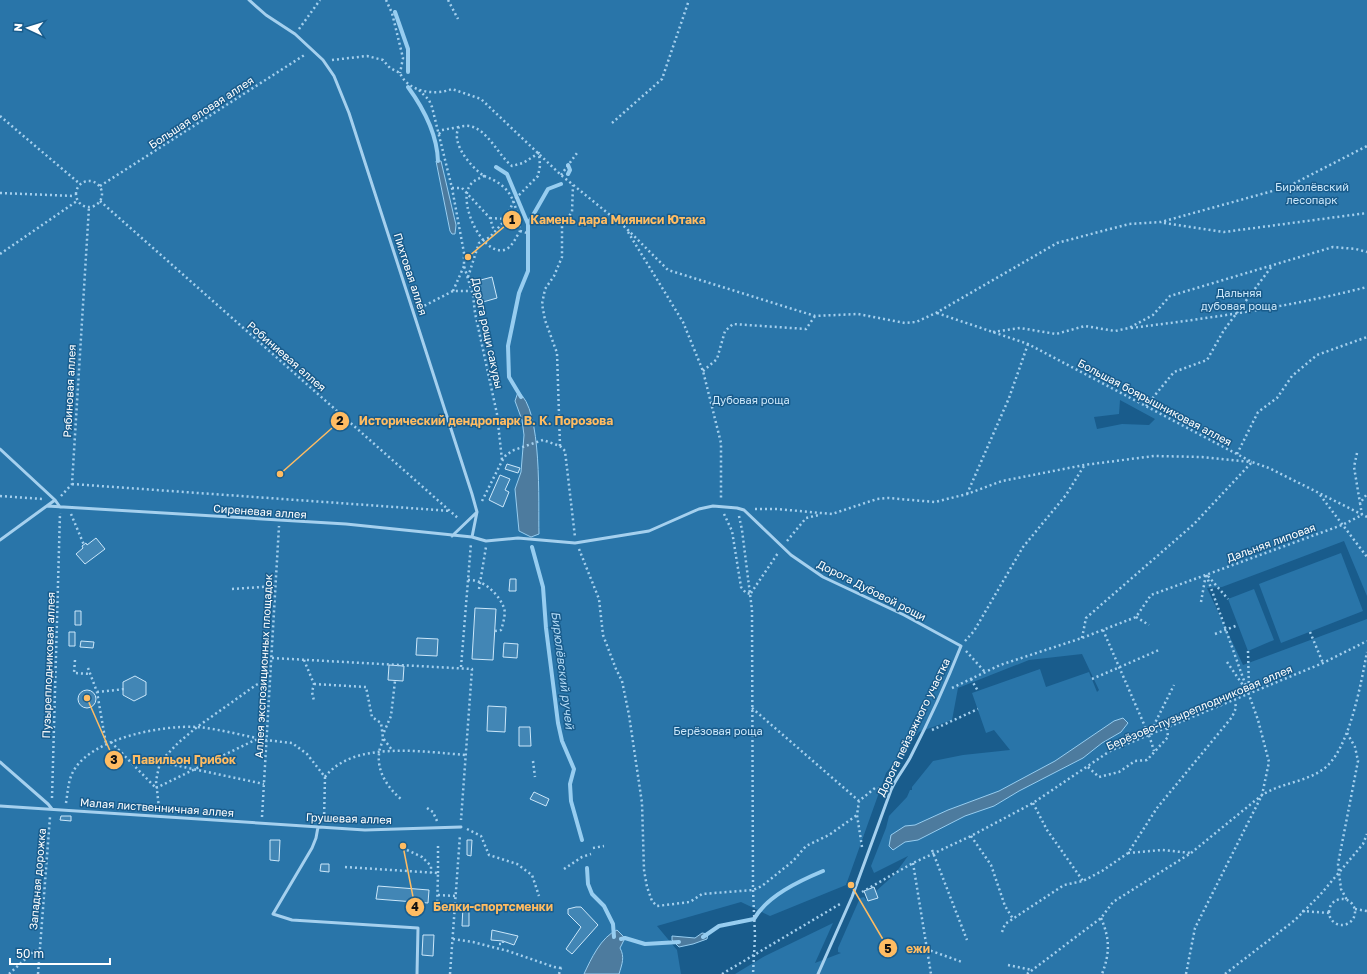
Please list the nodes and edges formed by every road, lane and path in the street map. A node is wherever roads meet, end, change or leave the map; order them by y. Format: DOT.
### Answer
graph roads {
  1 [pos="249,0"];
  2 [pos="320,0"];
  3 [pos="386,0"];
  4 [pos="448,0"];
  5 [pos="689,0"];
  6 [pos="458,19"];
  7 [pos="295,34"];
  8 [pos="311,51"];
  9 [pos="326,57"];
  10 [pos="400,73"];
  11 [pos="418,89"];
  12 [pos="0,116"];
  13 [pos="612,123"];
  14 [pos="459,127"];
  15 [pos="439,134"];
  16 [pos="1367,146"];
  17 [pos="539,153"];
  18 [pos="577,153"];
  19 [pos="562,175"];
  20 [pos="484,176"];
  21 [pos="80,184"];
  22 [pos="573,184"];
  23 [pos="100,186"];
  24 [pos="452,188"];
  25 [pos="467,192"];
  26 [pos="0,193"];
  27 [pos="76,196"];
  28 [pos="515,199"];
  29 [pos="77,201"];
  30 [pos="100,201"];
  31 [pos="89,207"];
  32 [pos="1367,213"];
  33 [pos="490,218"];
  34 [pos="506,219"];
  35 [pos="1161,222"];
  36 [pos="626,228"];
  37 [pos="520,231"];
  38 [pos="494,232"];
  39 [pos="527,233"];
  40 [pos="483,239"];
  41 [pos="1367,252"];
  42 [pos="0,254"];
  43 [pos="464,266"];
  44 [pos="1272,266"];
  45 [pos="468,277"];
  46 [pos="1367,287"];
  47 [pos="453,291"];
  48 [pos="471,291"];
  49 [pos="480,292"];
  50 [pos="473,295"];
  51 [pos="414,311"];
  52 [pos="936,313"];
  53 [pos="1235,314"];
  54 [pos="816,316"];
  55 [pos="1129,328"];
  56 [pos="993,332"];
  57 [pos="1367,336"];
  58 [pos="1028,344"];
  59 [pos="703,371"];
  60 [pos="1146,406"];
  61 [pos="560,446"];
  62 [pos="0,449"];
  63 [pos="1356,453"];
  64 [pos="1237,454"];
  65 [pos="502,461"];
  66 [pos="1252,462"];
  67 [pos="1084,465"];
  68 [pos="72,484"];
  69 [pos="967,494"];
  70 [pos="1367,494"];
  71 [pos="1320,495"];
  72 [pos="0,496"];
  73 [pos="55,500"];
  74 [pos="1360,503"];
  75 [pos="47,506"];
  76 [pos="721,506"];
  77 [pos="60,508"];
  78 [pos="736,508"];
  79 [pos="744,510"];
  80 [pos="452,511"];
  81 [pos="478,512"];
  82 [pos="821,514"];
  83 [pos="1362,515"];
  84 [pos="1367,517"];
  85 [pos="60,522"];
  86 [pos="279,522"];
  87 [pos="464,523"];
  88 [pos="1342,525"];
  89 [pos="452,536"];
  90 [pos="472,537"];
  91 [pos="0,540"];
  92 [pos="486,540"];
  93 [pos="575,542"];
  94 [pos="84,545"];
  95 [pos="782,547"];
  96 [pos="470,553"];
  97 [pos="1367,557"];
  98 [pos="1206,574"];
  99 [pos="468,580"];
  100 [pos="480,582"];
  101 [pos="276,586"];
  102 [pos="232,589"];
  103 [pos="479,589"];
  104 [pos="751,594"];
  105 [pos="1228,599"];
  106 [pos="1201,602"];
  107 [pos="1136,617"];
  108 [pos="1149,625"];
  109 [pos="1238,625"];
  110 [pos="1103,630"];
  111 [pos="1225,630"];
  112 [pos="495,631"];
  113 [pos="1310,632"];
  114 [pos="1215,634"];
  115 [pos="1082,638"];
  116 [pos="268,641"];
  117 [pos="1367,641"];
  118 [pos="272,642"];
  119 [pos="961,646"];
  120 [pos="1159,650"];
  121 [pos="1248,650"];
  122 [pos="1367,652"];
  123 [pos="272,658"];
  124 [pos="75,660"];
  125 [pos="304,660"];
  126 [pos="1227,662"];
  127 [pos="1323,663"];
  128 [pos="461,667"];
  129 [pos="1119,667"];
  130 [pos="88,668"];
  131 [pos="985,672"];
  132 [pos="90,674"];
  133 [pos="971,679"];
  134 [pos="1092,679"];
  135 [pos="395,681"];
  136 [pos="270,682"];
  137 [pos="314,684"];
  138 [pos="1174,685"];
  139 [pos="125,689"];
  140 [pos="978,690"];
  141 [pos="97,692"];
  142 [pos="941,694"];
  143 [pos="1249,695"];
  144 [pos="314,701"];
  145 [pos="1235,701"];
  146 [pos="752,708"];
  147 [pos="978,710"];
  148 [pos="197,727"];
  149 [pos="1167,728"];
  150 [pos="1347,732"];
  151 [pos="384,733"];
  152 [pos="920,735"];
  153 [pos="1149,736"];
  154 [pos="383,738"];
  155 [pos="266,740"];
  156 [pos="111,742"];
  157 [pos="106,744"];
  158 [pos="392,751"];
  159 [pos="1154,751"];
  160 [pos="379,753"];
  161 [pos="466,755"];
  162 [pos="533,761"];
  163 [pos="0,762"];
  164 [pos="160,762"];
  165 [pos="1088,767"];
  166 [pos="191,770"];
  167 [pos="325,777"];
  168 [pos="535,777"];
  169 [pos="264,784"];
  170 [pos="156,788"];
  171 [pos="891,790"];
  172 [pos="1262,795"];
  173 [pos="401,799"];
  174 [pos="859,801"];
  175 [pos="1033,804"];
  176 [pos="0,806"];
  177 [pos="159,806"];
  178 [pos="427,808"];
  179 [pos="52,809"];
  180 [pos="66,810"];
  181 [pos="262,811"];
  182 [pos="857,815"];
  183 [pos="261,823"];
  184 [pos="461,826"];
  185 [pos="318,827"];
  186 [pos="323,827"];
  187 [pos="438,827"];
  188 [pos="1367,834"];
  189 [pos="971,836"];
  190 [pos="438,844"];
  191 [pos="604,846"];
  192 [pos="594,848"];
  193 [pos="407,850"];
  194 [pos="932,850"];
  195 [pos="1128,853"];
  196 [pos="591,854"];
  197 [pos="933,854"];
  198 [pos="1191,854"];
  199 [pos="865,862"];
  200 [pos="913,863"];
  201 [pos="345,866"];
  202 [pos="564,869"];
  203 [pos="1339,872"];
  204 [pos="431,873"];
  205 [pos="438,873"];
  206 [pos="1083,881"];
  207 [pos="753,890"];
  208 [pos="438,895"];
  209 [pos="456,896"];
  210 [pos="539,896"];
  211 [pos="852,897"];
  212 [pos="1347,900"];
  213 [pos="1355,909"];
  214 [pos="1302,911"];
  215 [pos="1367,911"];
  216 [pos="437,912"];
  217 [pos="1329,913"];
  218 [pos="1101,918"];
  219 [pos="1013,919"];
  220 [pos="1002,932"];
  221 [pos="453,939"];
  222 [pos="966,940"];
  223 [pos="503,941"];
  224 [pos="499,944"];
  225 [pos="926,949"];
  226 [pos="40,950"];
  227 [pos="752,956"];
  228 [pos="962,962"];
  229 [pos="1008,965"];
  230 [pos="1032,970"];
  231 [pos="9,974"];
  232 [pos="38,974"];
  233 [pos="417,974"];
  234 [pos="450,974"];
  235 [pos="559,974"];
  236 [pos="722,974"];
  237 [pos="753,974"];
  238 [pos="818,974"];
  239 [pos="931,974"];
  240 [pos="1026,974"];
  241 [pos="1102,974"];
  242 [pos="1186,974"];
  243 [pos="1225,974"];
  1 -- 7 [label="lane, Пихтовая аллея"];
  2 -- 7 [label="path"];
  3 -- 10 [label="path"];
  4 -- 6 [label="path"];
  5 -- 13 [label="path"];
  7 -- 8 [label="lane, Пихтовая аллея"];
  8 -- 23 [label="path, Большая еловая аллея"];
  8 -- 51 [label="lane, Пихтовая аллея"];
  9 -- 10 [label="path"];
  10 -- 11 [label="path"];
  11 -- 15 [label="path, Дорога рощи сакуры"];
  11 -- 17 [label="path"];
  12 -- 21 [label="path"];
  14 -- 15 [label="path"];
  14 -- 17 [label="path"];
  14 -- 20 [label="path"];
  15 -- 24 [label="path, Дорога рощи сакуры"];
  16 -- 35 [label="path"];
  17 -- 19 [label="path"];
  17 -- 28 [label="path"];
  18 -- 19 [label="path"];
  19 -- 22 [label="path"];
  20 -- 25 [label="path"];
  20 -- 28 [label="path"];
  21 -- 23 [label="path"];
  21 -- 27 [label="path"];
  22 -- 36 [label="path"];
  22 -- 61 [label="path"];
  23 -- 30 [label="path"];
  24 -- 25 [label="path"];
  24 -- 43 [label="path, Дорога рощи сакуры"];
  25 -- 33 [label="path"];
  25 -- 40 [label="path"];
  26 -- 27 [label="path"];
  27 -- 29 [label="path"];
  28 -- 34 [label="path"];
  28 -- 37 [label="path"];
  29 -- 31 [label="path"];
  29 -- 42 [label="path"];
  30 -- 31 [label="path"];
  30 -- 80 [label="path, Робиниевая аллея"];
  31 -- 68 [label="path, Рябиновая аллея"];
  32 -- 35 [label="path"];
  33 -- 34 [label="path"];
  33 -- 38 [label="path"];
  34 -- 38 [label="path"];
  35 -- 52 [label="path"];
  36 -- 54 [label="path"];
  36 -- 59 [label="path"];
  37 -- 39 [label="path"];
  37 -- 40 [label="path"];
  38 -- 40 [label="path"];
  40 -- 45 [label="path"];
  41 -- 44 [label="path"];
  43 -- 45 [label="path, Дорога рощи сакуры"];
  43 -- 47 [label="path"];
  44 -- 53 [label="path"];
  44 -- 55 [label="path"];
  45 -- 48 [label="path, Дорога рощи сакуры"];
  46 -- 53 [label="path"];
  47 -- 48 [label="path"];
  47 -- 51 [label="path"];
  48 -- 50 [label="path, Дорога рощи сакуры"];
  49 -- 50 [label="path"];
  50 -- 65 [label="path, Дорога рощи сакуры"];
  51 -- 81 [label="lane, Пихтовая аллея"];
  52 -- 54 [label="path"];
  52 -- 56 [label="path, Большая боярышниковая аллея"];
  53 -- 55 [label="path"];
  53 -- 60 [label="path"];
  54 -- 59 [label="path"];
  55 -- 56 [label="path"];
  56 -- 58 [label="path, Большая боярышниковая аллея"];
  57 -- 64 [label="path"];
  58 -- 60 [label="path, Большая боярышниковая аллея"];
  58 -- 69 [label="path"];
  59 -- 76 [label="path"];
  60 -- 64 [label="path, Большая боярышниковая аллея"];
  61 -- 65 [label="path"];
  61 -- 93 [label="path"];
  62 -- 73 [label="lane"];
  63 -- 74 [label="path"];
  64 -- 66 [label="path, Большая боярышниковая аллея"];
  65 -- 81 [label="path"];
  66 -- 67 [label="path"];
  66 -- 71 [label="path, Большая боярышниковая аллея"];
  66 -- 115 [label="path"];
  67 -- 69 [label="path"];
  67 -- 119 [label="path"];
  68 -- 73 [label="path"];
  68 -- 80 [label="path"];
  69 -- 82 [label="path"];
  70 -- 74 [label="path"];
  71 -- 83 [label="path, Большая боярышниковая аллея"];
  71 -- 88 [label="path"];
  72 -- 73 [label="path"];
  73 -- 75 [label="lane"];
  73 -- 77 [label="lane"];
  74 -- 83 [label="path"];
  75 -- 77 [label="lane, Сиреневая аллея"];
  75 -- 91 [label="lane"];
  76 -- 78 [label="lane"];
  76 -- 93 [label="lane, Сиреневая аллея"];
  76 -- 104 [label="path"];
  77 -- 86 [label="lane, Сиреневая аллея"];
  77 -- 94 [label="path"];
  78 -- 79 [label="lane"];
  78 -- 104 [label="path"];
  79 -- 82 [label="path"];
  79 -- 95 [label="lane, Дорога Дубовой рощи"];
  80 -- 87 [label="path, Робиниевая аллея"];
  81 -- 89 [label="lane"];
  81 -- 90 [label="lane"];
  82 -- 95 [label="path"];
  83 -- 84 [label="path, Большая боярышниковая аллея"];
  83 -- 88 [label="path, Дальняя липовая"];
  85 -- 179 [label="path, Пузыреплодниковая аллея"];
  86 -- 89 [label="lane, Сиреневая аллея"];
  86 -- 101 [label="path, Аллея экспозиционных площадок"];
  88 -- 97 [label="path"];
  88 -- 98 [label="path, Дальняя липовая"];
  89 -- 90 [label="lane, Сиреневая аллея"];
  90 -- 92 [label="lane, Сиреневая аллея"];
  92 -- 93 [label="lane, Сиреневая аллея"];
  92 -- 100 [label="path"];
  93 -- 207 [label="path"];
  95 -- 104 [label="path"];
  95 -- 119 [label="lane, Дорога Дубовой рощи"];
  96 -- 99 [label="path"];
  98 -- 105 [label="path"];
  98 -- 106 [label="path"];
  98 -- 107 [label="path, Дальняя липовая"];
  98 -- 111 [label="path"];
  99 -- 100 [label="path"];
  99 -- 128 [label="path"];
  100 -- 103 [label="path"];
  100 -- 112 [label="path"];
  101 -- 102 [label="path"];
  101 -- 118 [label="path, Аллея экспозиционных площадок"];
  104 -- 146 [label="path"];
  107 -- 108 [label="path"];
  107 -- 110 [label="path"];
  109 -- 111 [label="path"];
  110 -- 115 [label="path"];
  110 -- 129 [label="path"];
  111 -- 114 [label="path"];
  111 -- 143 [label="path"];
  113 -- 127 [label="path"];
  115 -- 131 [label="path"];
  116 -- 118 [label="path"];
  117 -- 127 [label="path, Берёзово-пузыреплодниковая аллея"];
  118 -- 123 [label="path, Аллея экспозиционных площадок"];
  119 -- 131 [label="path"];
  119 -- 142 [label="lane, Дорога пейзажного участка"];
  120 -- 129 [label="path"];
  121 -- 143 [label="path"];
  122 -- 150 [label="path"];
  123 -- 125 [label="path"];
  123 -- 136 [label="path, Аллея экспозиционных площадок"];
  124 -- 132 [label="path"];
  125 -- 128 [label="path"];
  125 -- 137 [label="path"];
  126 -- 143 [label="path"];
  127 -- 143 [label="path, Берёзово-пузыреплодниковая аллея"];
  128 -- 161 [label="path"];
  129 -- 134 [label="path"];
  129 -- 153 [label="path"];
  130 -- 132 [label="path"];
  131 -- 133 [label="path"];
  132 -- 141 [label="path"];
  133 -- 140 [label="path"];
  133 -- 142 [label="path"];
  135 -- 151 [label="path"];
  136 -- 148 [label="path"];
  136 -- 155 [label="path, Аллея экспозиционных площадок"];
  137 -- 144 [label="path"];
  137 -- 151 [label="path"];
  138 -- 153 [label="path"];
  139 -- 141 [label="path"];
  141 -- 157 [label="path"];
  142 -- 152 [label="lane, Дорога пейзажного участка"];
  143 -- 145 [label="path, Берёзово-пузыреплодниковая аллея"];
  143 -- 172 [label="path"];
  145 -- 149 [label="path, Берёзово-пузыреплодниковая аллея"];
  145 -- 195 [label="path"];
  146 -- 174 [label="path"];
  146 -- 207 [label="path"];
  147 -- 152 [label="path"];
  148 -- 155 [label="path"];
  148 -- 156 [label="path"];
  148 -- 164 [label="path"];
  149 -- 153 [label="path, Берёзово-пузыреплодниковая аллея"];
  149 -- 159 [label="path"];
  150 -- 172 [label="path"];
  150 -- 203 [label="path"];
  151 -- 154 [label="path"];
  152 -- 171 [label="lane, Дорога пейзажного участка"];
  153 -- 159 [label="path"];
  153 -- 165 [label="path, Берёзово-пузыреплодниковая аллея"];
  154 -- 158 [label="path"];
  154 -- 160 [label="path"];
  155 -- 166 [label="path"];
  155 -- 167 [label="path"];
  155 -- 169 [label="path, Аллея экспозиционных площадок"];
  156 -- 157 [label="path"];
  156 -- 170 [label="path"];
  157 -- 180 [label="path"];
  158 -- 160 [label="path"];
  158 -- 161 [label="path"];
  159 -- 165 [label="path"];
  160 -- 167 [label="path"];
  160 -- 173 [label="path"];
  161 -- 184 [label="path"];
  162 -- 168 [label="path"];
  163 -- 179 [label="lane"];
  164 -- 166 [label="path"];
  164 -- 170 [label="path"];
  165 -- 175 [label="path, Берёзово-пузыреплодниковая аллея"];
  166 -- 169 [label="path"];
  166 -- 170 [label="path"];
  167 -- 186 [label="path"];
  169 -- 181 [label="path, Аллея экспозиционных площадок"];
  170 -- 177 [label="path"];
  171 -- 174 [label="path"];
  171 -- 199 [label="lane, Дорога пейзажного участка"];
  172 -- 198 [label="path"];
  172 -- 242 [label="path"];
  174 -- 182 [label="path"];
  175 -- 189 [label="path, Берёзово-пузыреплодниковая аллея"];
  175 -- 206 [label="path"];
  176 -- 179 [label="lane, Малая лиственничная аллея"];
  178 -- 187 [label="path"];
  179 -- 180 [label="lane, Малая лиственничная аллея"];
  179 -- 226 [label="path, Западная дорожка"];
  180 -- 183 [label="lane, Малая лиственничная аллея"];
  182 -- 199 [label="path"];
  182 -- 207 [label="path"];
  183 -- 185 [label="lane, Грушевая аллея"];
  184 -- 187 [label="lane, Грушевая аллея"];
  184 -- 209 [label="path"];
  184 -- 210 [label="path"];
  185 -- 186 [label="lane, Грушевая аллея"];
  185 -- 233 [label="lane"];
  186 -- 187 [label="lane, Грушевая аллея"];
  188 -- 203 [label="path"];
  189 -- 197 [label="path, Берёзово-пузыреплодниковая аллея"];
  189 -- 219 [label="path"];
  190 -- 205 [label="path"];
  191 -- 192 [label="path"];
  193 -- 204 [label="path"];
  194 -- 197 [label="path"];
  195 -- 198 [label="path"];
  195 -- 206 [label="path"];
  196 -- 202 [label="path"];
  197 -- 200 [label="path, Берёзово-пузыреплодниковая аллея"];
  197 -- 222 [label="path"];
  198 -- 218 [label="path"];
  199 -- 211 [label="lane, Дорога пейзажного участка"];
  200 -- 211 [label="path, Берёзово-пузыреплодниковая аллея"];
  200 -- 225 [label="path"];
  201 -- 204 [label="path"];
  203 -- 212 [label="path"];
  203 -- 214 [label="path"];
  204 -- 205 [label="path"];
  205 -- 208 [label="path"];
  206 -- 219 [label="path"];
  207 -- 227 [label="path"];
  208 -- 209 [label="path"];
  208 -- 216 [label="path"];
  209 -- 221 [label="path"];
  211 -- 227 [label="path, Берёзово-пузыреплодниковая аллея"];
  211 -- 238 [label="lane, Дорога пейзажного участка"];
  212 -- 213 [label="path"];
  212 -- 217 [label="path"];
  213 -- 215 [label="path"];
  213 -- 217 [label="path"];
  214 -- 217 [label="path"];
  214 -- 243 [label="path"];
  218 -- 230 [label="path"];
  218 -- 241 [label="path"];
  219 -- 220 [label="path"];
  221 -- 234 [label="path"];
  221 -- 235 [label="path"];
  223 -- 224 [label="path"];
  225 -- 228 [label="path"];
  225 -- 239 [label="path"];
  226 -- 231 [label="path"];
  226 -- 232 [label="path, Западная дорожка"];
  227 -- 236 [label="path, Берёзово-пузыреплодниковая аллея"];
  227 -- 237 [label="path"];
  229 -- 230 [label="path"];
  230 -- 240 [label="path"];
}
